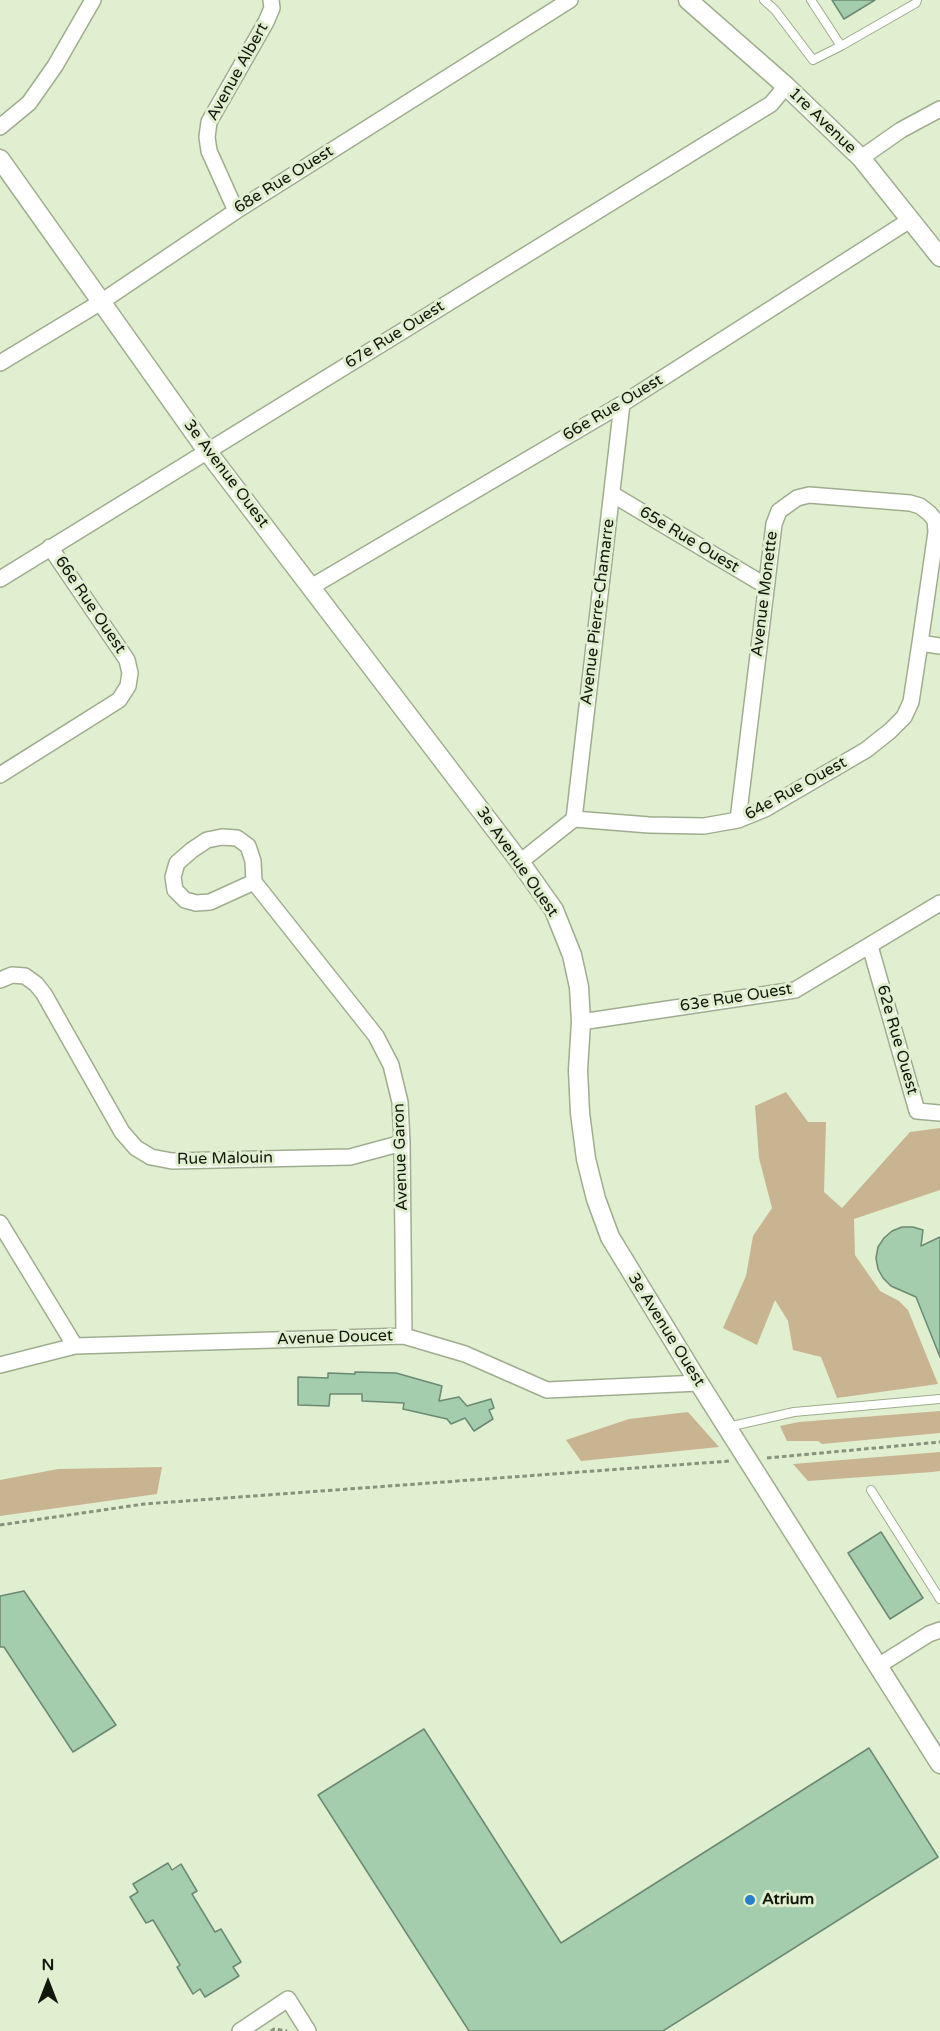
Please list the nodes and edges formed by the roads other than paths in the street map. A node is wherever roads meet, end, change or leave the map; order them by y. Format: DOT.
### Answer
graph roads {
  1 [pos="93,0"];
  2 [pos="271,0"];
  3 [pos="570,0"];
  4 [pos="688,0"];
  5 [pos="764,0"];
  6 [pos="811,0"];
  7 [pos="917,0"];
  8 [pos="841,46"];
  9 [pos="786,86"];
  10 [pos="940,109"];
  11 [pos="0,127"];
  12 [pos="861,158"];
  13 [pos="0,159"];
  14 [pos="236,211"];
  15 [pos="910,220"];
  16 [pos="940,257"];
  17 [pos="101,302"];
  18 [pos="0,363"];
  19 [pos="622,404"];
  20 [pos="207,451"];
  21 [pos="612,494"];
  22 [pos="938,533"];
  23 [pos="50,547"];
  24 [pos="0,579"];
  25 [pos="766,586"];
  26 [pos="311,587"];
  27 [pos="920,643"];
  28 [pos="940,646"];
  29 [pos="0,775"];
  30 [pos="574,819"];
  31 [pos="738,820"];
  32 [pos="520,862"];
  33 [pos="254,882"];
  34 [pos="940,903"];
  35 [pos="870,946"];
  36 [pos="0,980"];
  37 [pos="581,1022"];
  38 [pos="940,1113"];
  39 [pos="402,1143"];
  40 [pos="0,1223"];
  41 [pos="404,1336"];
  42 [pos="75,1346"];
  43 [pos="0,1365"];
  44 [pos="699,1383"];
  45 [pos="940,1399"];
  46 [pos="727,1427"];
  47 [pos="871,1490"];
  48 [pos="940,1599"];
  49 [pos="940,1630"];
  50 [pos="878,1666"];
  51 [pos="940,1764"];
  52 [pos="240,2031"];
  53 [pos="308,2031"];
  1 -- 11 [label="street"];
  2 -- 14 [label="street, Avenue Albert"];
  3 -- 14 [label="street, 68e Rue Ouest"];
  4 -- 9 [label="street, 1re Avenue"];
  5 -- 8 [label="lane"];
  6 -- 8 [label="lane"];
  7 -- 8 [label="lane"];
  9 -- 12 [label="street, 1re Avenue"];
  9 -- 20 [label="street, 67e Rue Ouest"];
  10 -- 12 [label="street"];
  12 -- 15 [label="street, 1re Avenue"];
  13 -- 17 [label="street, 3e Avenue Ouest"];
  14 -- 17 [label="street, 68e Rue Ouest"];
  15 -- 16 [label="street, 1re Avenue"];
  15 -- 19 [label="street, 66e Rue Ouest"];
  17 -- 18 [label="street, 68e Rue Ouest"];
  17 -- 20 [label="street, 3e Avenue Ouest"];
  19 -- 21 [label="street, Avenue Pierre-Chamarre"];
  19 -- 26 [label="street, 66e Rue Ouest"];
  20 -- 23 [label="street, 67e Rue Ouest"];
  20 -- 26 [label="street, 3e Avenue Ouest"];
  21 -- 25 [label="street, 65e Rue Ouest"];
  21 -- 30 [label="street, Avenue Pierre-Chamarre"];
  22 -- 25 [label="street, Avenue Monette"];
  22 -- 27 [label="street, Avenue Monette"];
  23 -- 24 [label="street, 67e Rue Ouest"];
  23 -- 29 [label="street, 66e Rue Ouest"];
  25 -- 31 [label="street, Avenue Monette"];
  26 -- 32 [label="street, 3e Avenue Ouest"];
  27 -- 28 [label="street"];
  27 -- 31 [label="street, 64e Rue Ouest"];
  30 -- 31 [label="street, 64e Rue Ouest"];
  30 -- 32 [label="street"];
  32 -- 37 [label="street, 3e Avenue Ouest"];
  33 -- 33 [label="street"];
  33 -- 39 [label="street, Avenue Garon"];
  34 -- 35 [label="street, 63e Rue Ouest"];
  35 -- 37 [label="street, 63e Rue Ouest"];
  35 -- 38 [label="street, 62e Rue Ouest"];
  36 -- 39 [label="street, Rue Malouin"];
  37 -- 44 [label="street, 3e Avenue Ouest"];
  39 -- 41 [label="street, Avenue Garon"];
  40 -- 42 [label="street"];
  41 -- 42 [label="street, Avenue Doucet"];
  41 -- 44 [label="street, Avenue Doucet"];
  42 -- 43 [label="street, Avenue Doucet"];
  44 -- 46 [label="street, 3e Avenue Ouest"];
  45 -- 46 [label="lane"];
  46 -- 50 [label="street, 3e Avenue Ouest"];
  47 -- 48 [label="lane"];
  49 -- 50 [label="street"];
  50 -- 51 [label="street, 3e Avenue Ouest"];
  52 -- 53 [label="street"];
}
